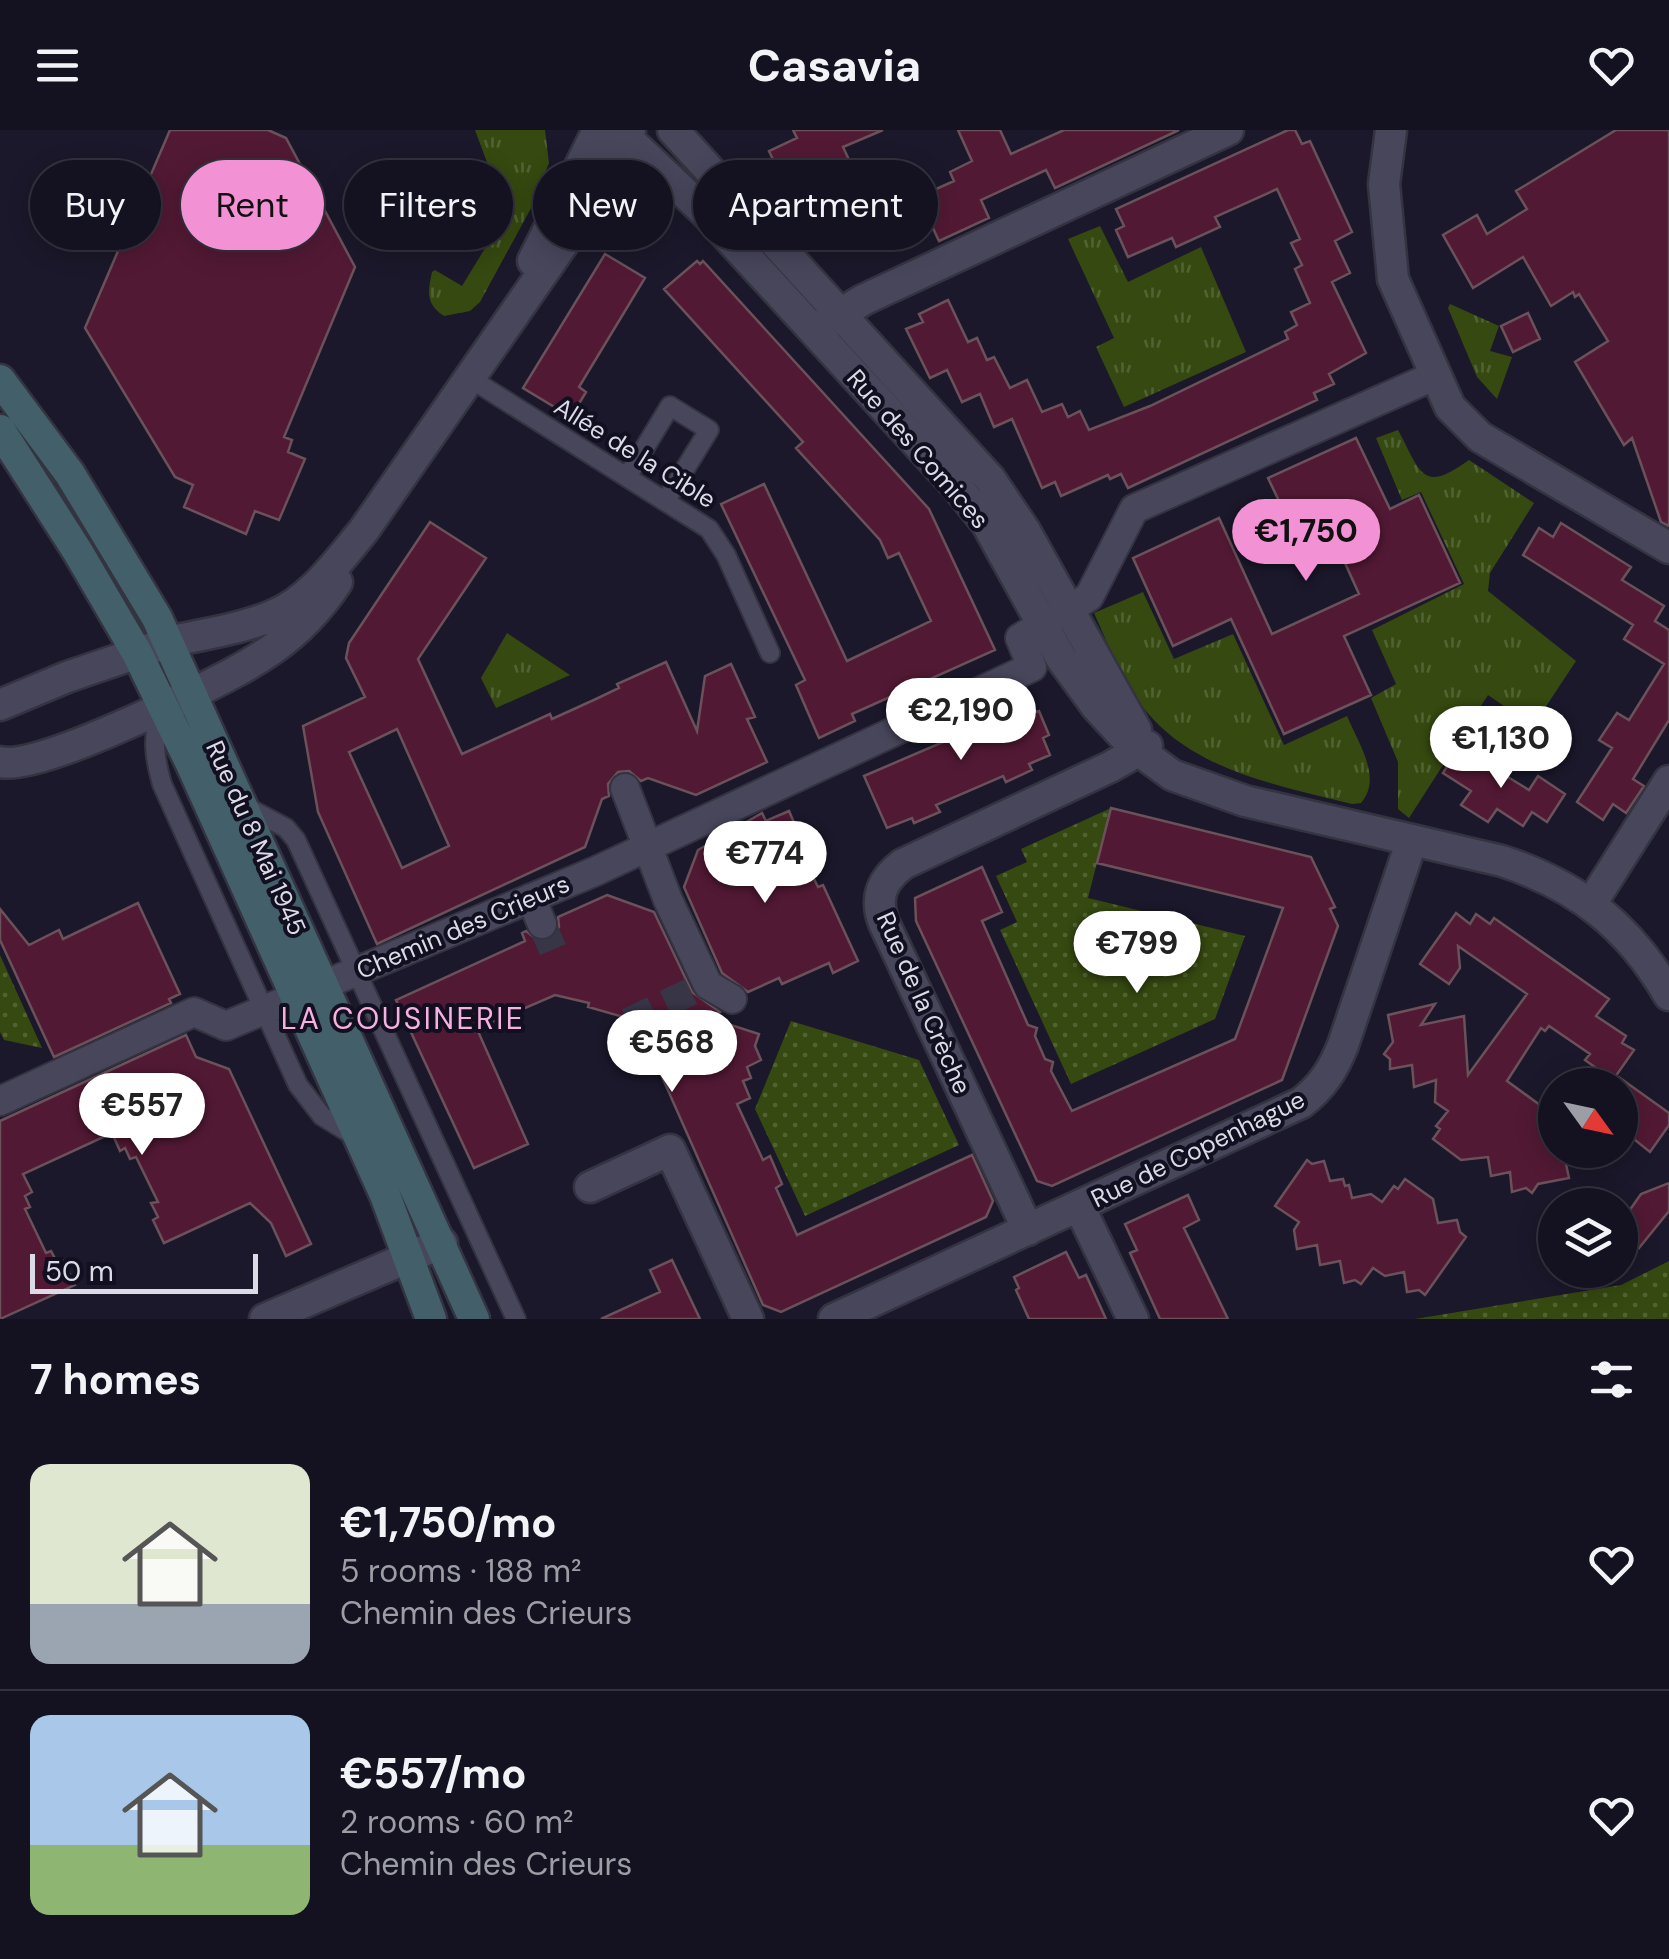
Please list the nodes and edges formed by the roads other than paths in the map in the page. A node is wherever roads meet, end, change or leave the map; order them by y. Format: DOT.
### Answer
graph roads {
  1 [pos="673,130"];
  2 [pos="1228,130"];
  3 [pos="1390,130"];
  4 [pos="618,132"];
  5 [pos="827,322"];
  6 [pos="1434,376"];
  7 [pos="468,377"];
  8 [pos="0,380"];
  9 [pos="0,430"];
  10 [pos="626,477"];
  11 [pos="666,500"];
  12 [pos="364,530"];
  13 [pos="1669,548"];
  14 [pos="1055,617"];
  15 [pos="169,642"];
  16 [pos="138,653"];
  17 [pos="770,654"];
  18 [pos="192,694"];
  19 [pos="0,705"];
  20 [pos="164,707"];
  21 [pos="1144,749"];
  22 [pos="0,762"];
  23 [pos="1669,781"];
  24 [pos="625,788"];
  25 [pos="240,804"];
  26 [pos="1412,840"];
  27 [pos="648,846"];
  28 [pos="531,898"];
  29 [pos="1590,904"];
  30 [pos="542,924"];
  31 [pos="354,972"];
  32 [pos="308,991"];
  33 [pos="711,992"];
  34 [pos="1669,995"];
  35 [pos="264,1010"];
  36 [pos="0,1101"];
  37 [pos="360,1140"];
  38 [pos="590,1186"];
  39 [pos="1078,1206"];
  40 [pos="1028,1230"];
  41 [pos="442,1243"];
  42 [pos="409,1256"];
  43 [pos="265,1319"];
  44 [pos="430,1319"];
  45 [pos="474,1319"];
  46 [pos="516,1319"];
  47 [pos="748,1319"];
  48 [pos="834,1319"];
  49 [pos="1134,1319"];
  1 -- 5 [label="street, Rue des Comices"];
  2 -- 5 [label="street"];
  3 -- 6 [label="street"];
  4 -- 5 [label="street, Rue des Comices"];
  4 -- 7 [label="street"];
  5 -- 14 [label="street, Rue des Comices"];
  6 -- 13 [label="street"];
  6 -- 14 [label="street"];
  7 -- 10 [label="lane, Allée de la Cible"];
  7 -- 12 [label="street"];
  8 -- 15 [label="main road, Rue du 8 Mai 1945"];
  9 -- 16 [label="main road, Rue du 8 Mai 1945"];
  10 -- 11 [label="lane, Allée de la Cible"];
  10 -- 11 [label="lane"];
  11 -- 17 [label="lane, Allée de la Cible"];
  12 -- 15 [label="street"];
  12 -- 18 [label="street"];
  14 -- 21 [label="street, Rue des Comices"];
  14 -- 27 [label="street, Chemin des Crieurs"];
  15 -- 16 [label="street"];
  15 -- 18 [label="main road, Rue du 8 Mai 1945"];
  16 -- 19 [label="street"];
  16 -- 20 [label="main road, Rue du 8 Mai 1945"];
  18 -- 20 [label="street"];
  18 -- 25 [label="main road, Rue du 8 Mai 1945"];
  20 -- 22 [label="street"];
  20 -- 32 [label="main road, Rue du 8 Mai 1945"];
  20 -- 35 [label="lane"];
  21 -- 26 [label="street, Rue des Comices"];
  21 -- 40 [label="street, Rue de la Crèche"];
  23 -- 29 [label="street"];
  24 -- 27 [label="street"];
  25 -- 31 [label="lane"];
  25 -- 32 [label="main road, Rue du 8 Mai 1945"];
  26 -- 29 [label="street, Rue des Comices"];
  26 -- 39 [label="street, Rue de Copenhague"];
  27 -- 28 [label="street, Chemin des Crieurs"];
  27 -- 33 [label="street"];
  28 -- 30 [label="street"];
  28 -- 31 [label="street, Chemin des Crieurs"];
  29 -- 34 [label="street, Rue des Comices"];
  31 -- 32 [label="street, Chemin des Crieurs"];
  31 -- 46 [label="lane"];
  32 -- 35 [label="street, Chemin des Crieurs"];
  32 -- 37 [label="main road, Rue du 8 Mai 1945"];
  32 -- 41 [label="main road, Rue du 8 Mai 1945"];
  35 -- 36 [label="street, Chemin des Crieurs"];
  35 -- 37 [label="lane"];
  37 -- 42 [label="main road, Rue du 8 Mai 1945"];
  38 -- 47 [label="street"];
  39 -- 40 [label="street, Rue de Copenhague"];
  39 -- 49 [label="street"];
  40 -- 48 [label="street, Rue de Copenhague"];
  41 -- 42 [label="street"];
  41 -- 45 [label="main road, Rue du 8 Mai 1945"];
  42 -- 43 [label="street"];
  42 -- 44 [label="main road, Rue du 8 Mai 1945"];
}
